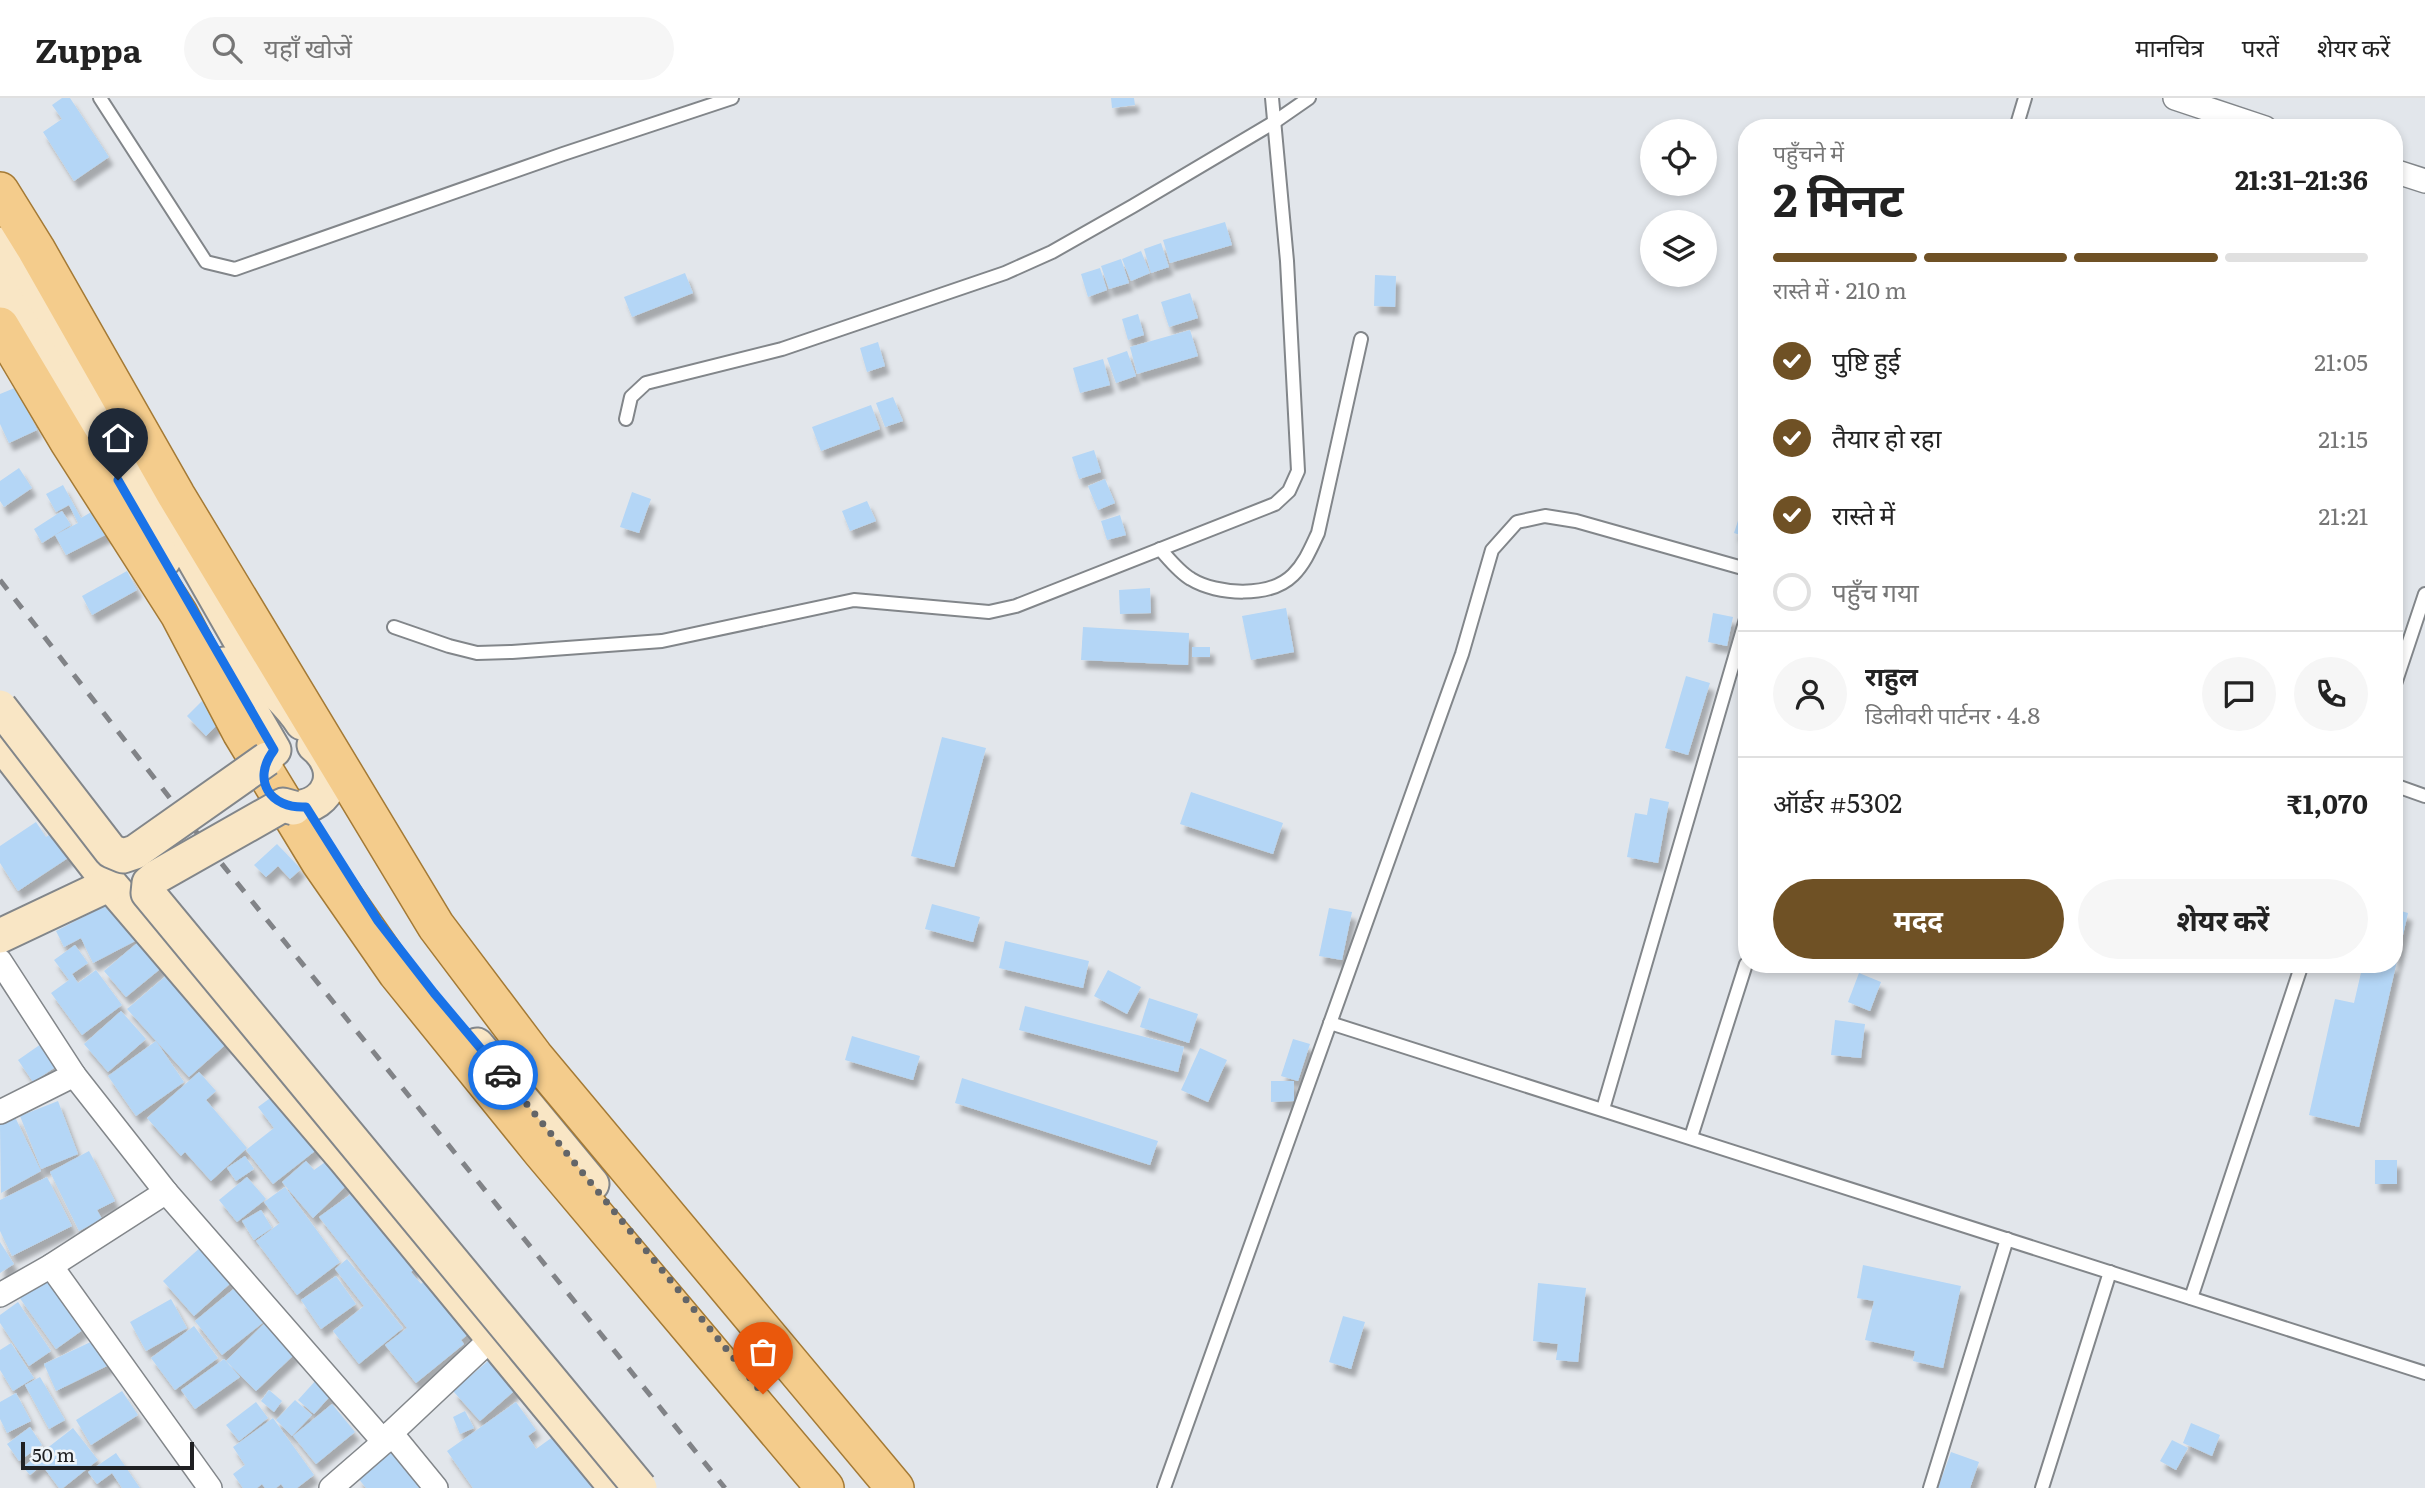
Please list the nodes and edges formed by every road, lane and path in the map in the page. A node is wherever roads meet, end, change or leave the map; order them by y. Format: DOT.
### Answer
graph roads {
  1 [pos="100,98"];
  2 [pos="732,98"];
  3 [pos="1272,98"];
  4 [pos="1309,98"];
  5 [pos="2025,98"];
  6 [pos="2175,98"];
  7 [pos="2019,119"];
  8 [pos="2238,119"];
  9 [pos="1273,123"];
  10 [pos="2403,172"];
  11 [pos="2424,177"];
  12 [pos="0,191"];
  13 [pos="0,244"];
  14 [pos="0,290"];
  15 [pos="0,326"];
  16 [pos="1361,339"];
  17 [pos="626,419"];
  18 [pos="1160,549"];
  19 [pos="1738,567"];
  20 [pos="2425,594"];
  21 [pos="394,628"];
  22 [pos="1738,646"];
  23 [pos="2403,660"];
  24 [pos="0,707"];
  25 [pos="0,742"];
  26 [pos="313,744"];
  27 [pos="271,754"];
  28 [pos="330,784"];
  29 [pos="2403,788"];
  30 [pos="2425,796"];
  31 [pos="295,806"];
  32 [pos="110,884"];
  33 [pos="0,936"];
  34 [pos="0,961"];
  35 [pos="1743,973"];
  36 [pos="2299,973"];
  37 [pos="1330,1023"];
  38 [pos="74,1075"];
  39 [pos="1603,1109"];
  40 [pos="0,1112"];
  41 [pos="1691,1137"];
  42 [pos="166,1192"];
  43 [pos="2007,1239"];
  44 [pos="51,1266"];
  45 [pos="2110,1272"];
  46 [pos="0,1295"];
  47 [pos="2191,1298"];
  48 [pos="492,1338"];
  49 [pos="2425,1373"];
  50 [pos="387,1437"];
  51 [pos="210,1488"];
  52 [pos="331,1488"];
  53 [pos="436,1488"];
  54 [pos="616,1488"];
  55 [pos="640,1488"];
  56 [pos="825,1488"];
  57 [pos="844,1488"];
  58 [pos="883,1488"];
  59 [pos="895,1488"];
  60 [pos="1164,1488"];
  61 [pos="1930,1488"];
  62 [pos="2042,1488"];
  1 -- 2 [label="lane"];
  3 -- 9 [label="lane"];
  4 -- 9 [label="lane"];
  5 -- 7 [label="lane"];
  6 -- 8 [label="street"];
  9 -- 17 [label="lane"];
  9 -- 18 [label="lane"];
  10 -- 11 [label="street"];
  12 -- 59 [label="main road"];
  13 -- 26 [label="street"];
  14 -- 27 [label="street"];
  15 -- 56 [label="main road"];
  16 -- 18 [label="lane"];
  18 -- 21 [label="lane"];
  19 -- 37 [label="lane"];
  20 -- 23 [label="lane"];
  22 -- 39 [label="lane"];
  24 -- 27 [label="street, bridge"];
  25 -- 32 [label="street"];
  26 -- 27 [label="street"];
  26 -- 28 [label="street"];
  27 -- 31 [label="street"];
  28 -- 31 [label="street"];
  28 -- 58 [label="street"];
  29 -- 30 [label="lane"];
  31 -- 55 [label="street, bridge"];
  31 -- 57 [label="street"];
  32 -- 33 [label="street"];
  32 -- 48 [label="street"];
  34 -- 38 [label="street"];
  35 -- 41 [label="lane"];
  36 -- 47 [label="lane"];
  37 -- 39 [label="lane"];
  37 -- 60 [label="lane"];
  38 -- 40 [label="street"];
  38 -- 42 [label="street"];
  39 -- 41 [label="lane"];
  41 -- 43 [label="lane"];
  42 -- 44 [label="street"];
  42 -- 50 [label="street"];
  43 -- 45 [label="lane"];
  43 -- 61 [label="lane"];
  44 -- 46 [label="street"];
  44 -- 51 [label="street"];
  45 -- 47 [label="lane"];
  45 -- 62 [label="lane"];
  47 -- 49 [label="lane"];
  48 -- 50 [label="street"];
  48 -- 54 [label="street"];
  50 -- 52 [label="street"];
  50 -- 53 [label="street"];
}
